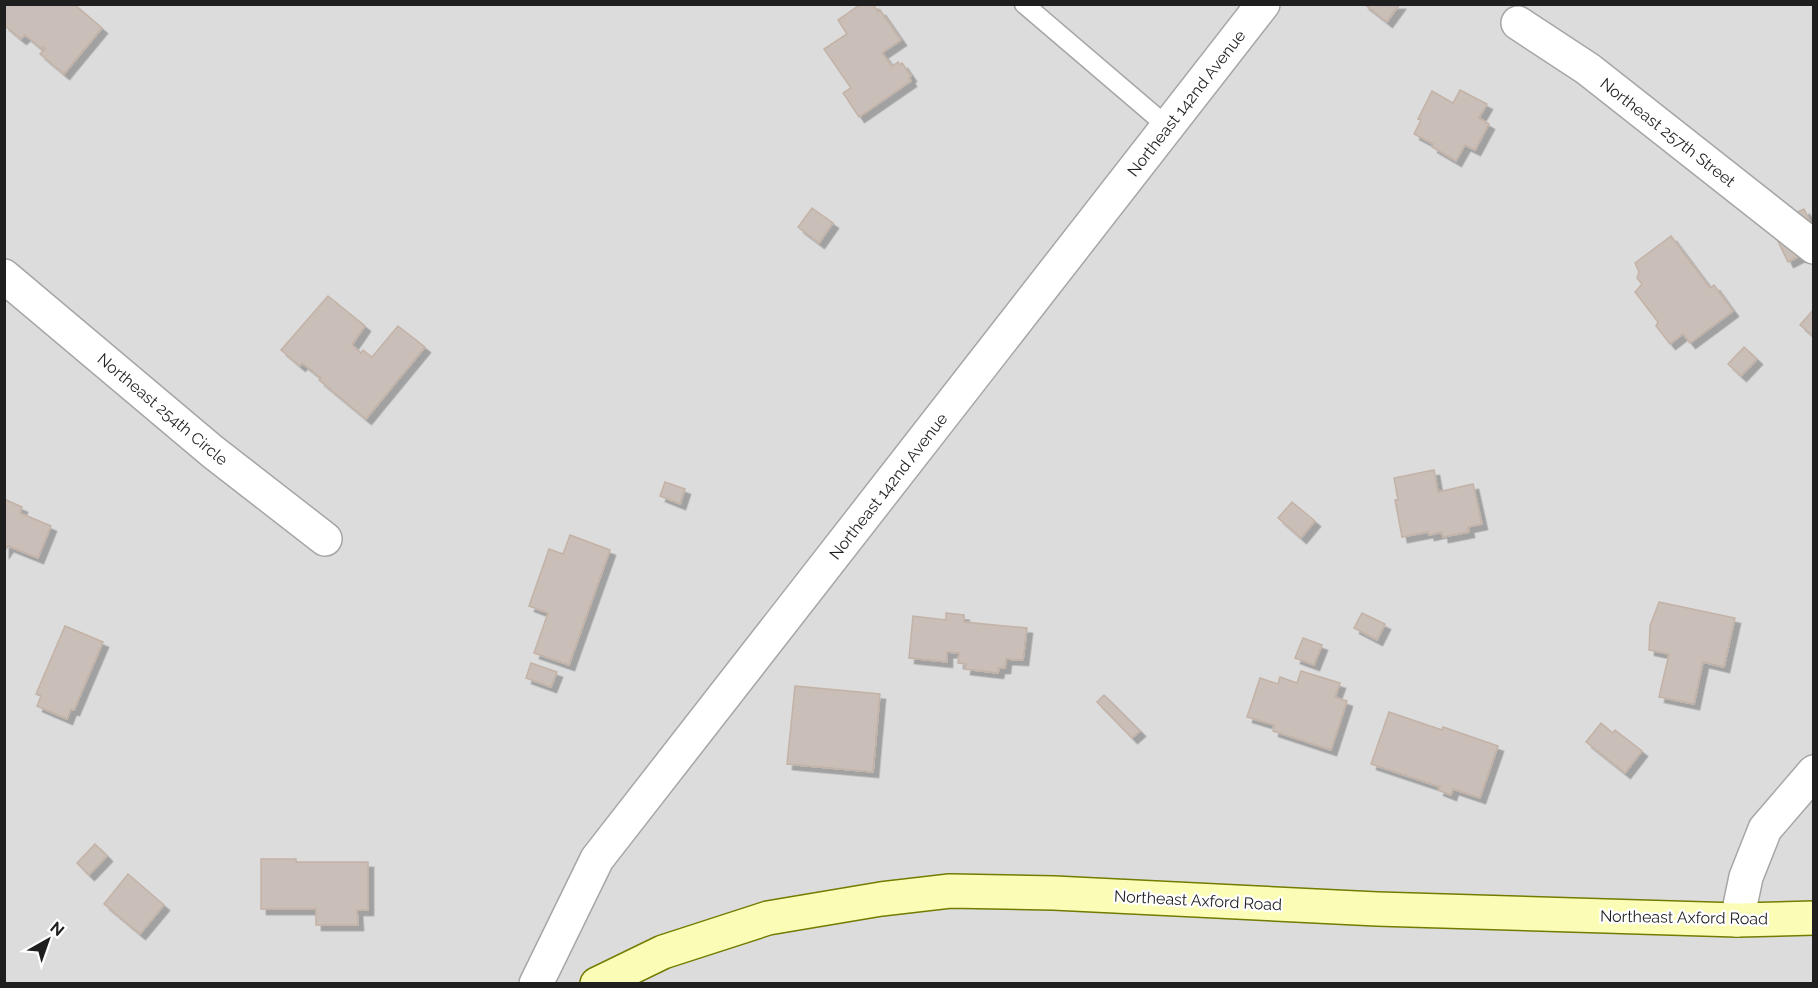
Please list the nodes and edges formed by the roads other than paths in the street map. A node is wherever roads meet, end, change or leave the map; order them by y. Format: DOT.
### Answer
graph roads {
  1 [pos="1024,4"];
  2 [pos="1263,4"];
  3 [pos="1518,23"];
  4 [pos="1168,127"];
  5 [pos="1814,247"];
  6 [pos="4,276"];
  7 [pos="325,539"];
  8 [pos="1814,772"];
  9 [pos="1814,918"];
  10 [pos="1737,920"];
  11 [pos="536,984"];
  12 [pos="597,984"];
  1 -- 4 [label="lane"];
  2 -- 4 [label="street, Northeast 142nd Avenue"];
  3 -- 5 [label="street, Northeast 257th Street"];
  4 -- 11 [label="street, Northeast 142nd Avenue"];
  6 -- 7 [label="street, Northeast 254th Circle"];
  8 -- 10 [label="street"];
  9 -- 10 [label="main road, Northeast Axford Road"];
  10 -- 12 [label="main road, Northeast Axford Road"];
}
